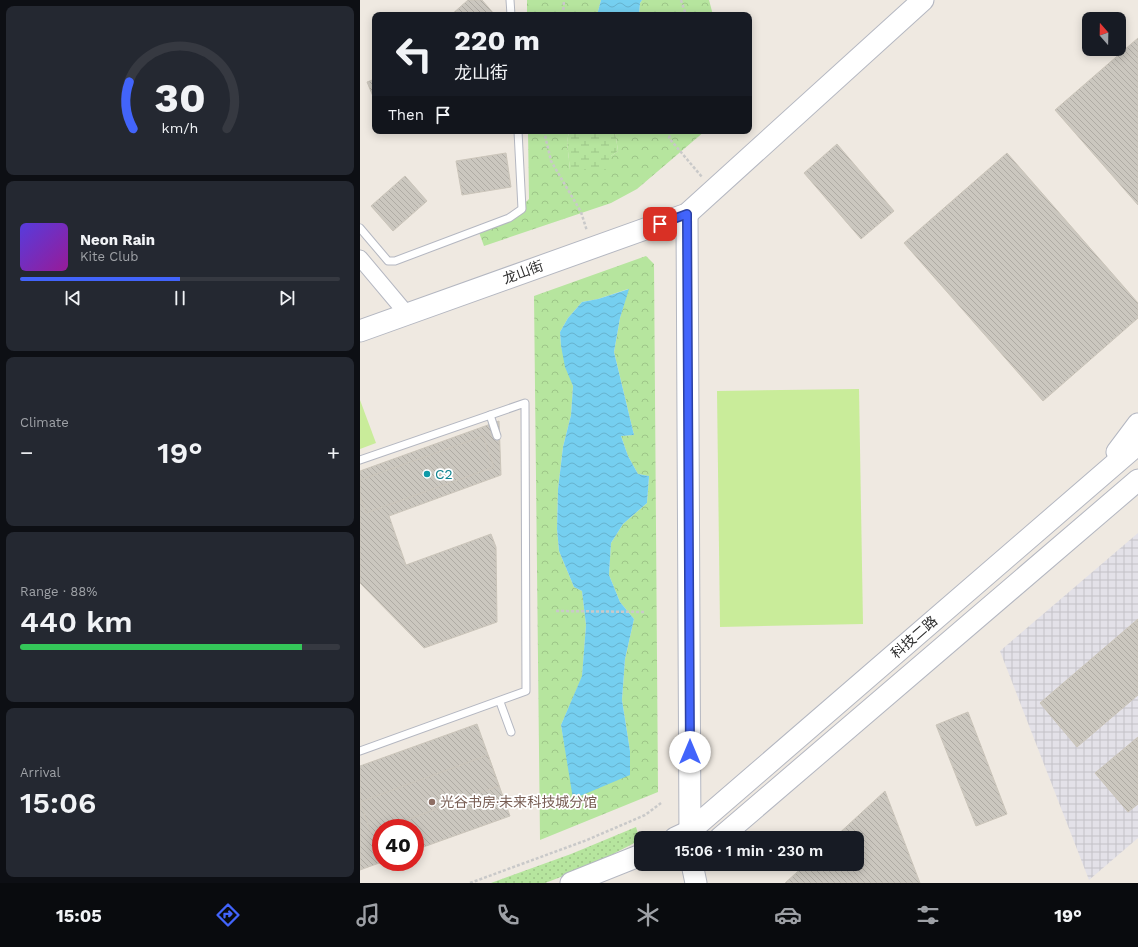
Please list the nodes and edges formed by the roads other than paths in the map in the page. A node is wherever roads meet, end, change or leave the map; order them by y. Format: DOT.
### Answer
graph roads {
  1 [pos="510,0"];
  2 [pos="924,0"];
  3 [pos="511,12"];
  4 [pos="518,134"];
  5 [pos="687,214"];
  6 [pos="360,228"];
  7 [pos="360,258"];
  8 [pos="407,314"];
  9 [pos="360,331"];
  10 [pos="490,415"];
  11 [pos="1138,424"];
  12 [pos="497,436"];
  13 [pos="1138,444"];
  14 [pos="360,460"];
  15 [pos="1098,477"];
  16 [pos="1138,480"];
  17 [pos="1138,485"];
  18 [pos="1118,498"];
  19 [pos="500,702"];
  20 [pos="511,732"];
  21 [pos="360,751"];
  22 [pos="685,831"];
  23 [pos="691,831"];
  24 [pos="728,831"];
  25 [pos="634,858"];
  26 [pos="693,871"];
  27 [pos="571,883"];
  28 [pos="696,883"];
  1 -- 3 [label="lane"];
  2 -- 5 [label="street"];
  4 -- 6 [label="lane"];
  5 -- 8 [label="street, 龙山街"];
  5 -- 22 [label="street"];
  7 -- 8 [label="street"];
  8 -- 9 [label="street, 龙山街"];
  10 -- 12 [label="lane"];
  10 -- 14 [label="lane"];
  10 -- 19 [label="lane"];
  11 -- 15 [label="street"];
  13 -- 15 [label="street, 科技二路"];
  15 -- 23 [label="street, 科技二路"];
  16 -- 18 [label="street, 科技二路"];
  17 -- 18 [label="street"];
  18 -- 24 [label="street, 科技二路"];
  19 -- 20 [label="lane"];
  19 -- 21 [label="lane"];
  25 -- 27 [label="street"];
  26 -- 28 [label="street"];
}
